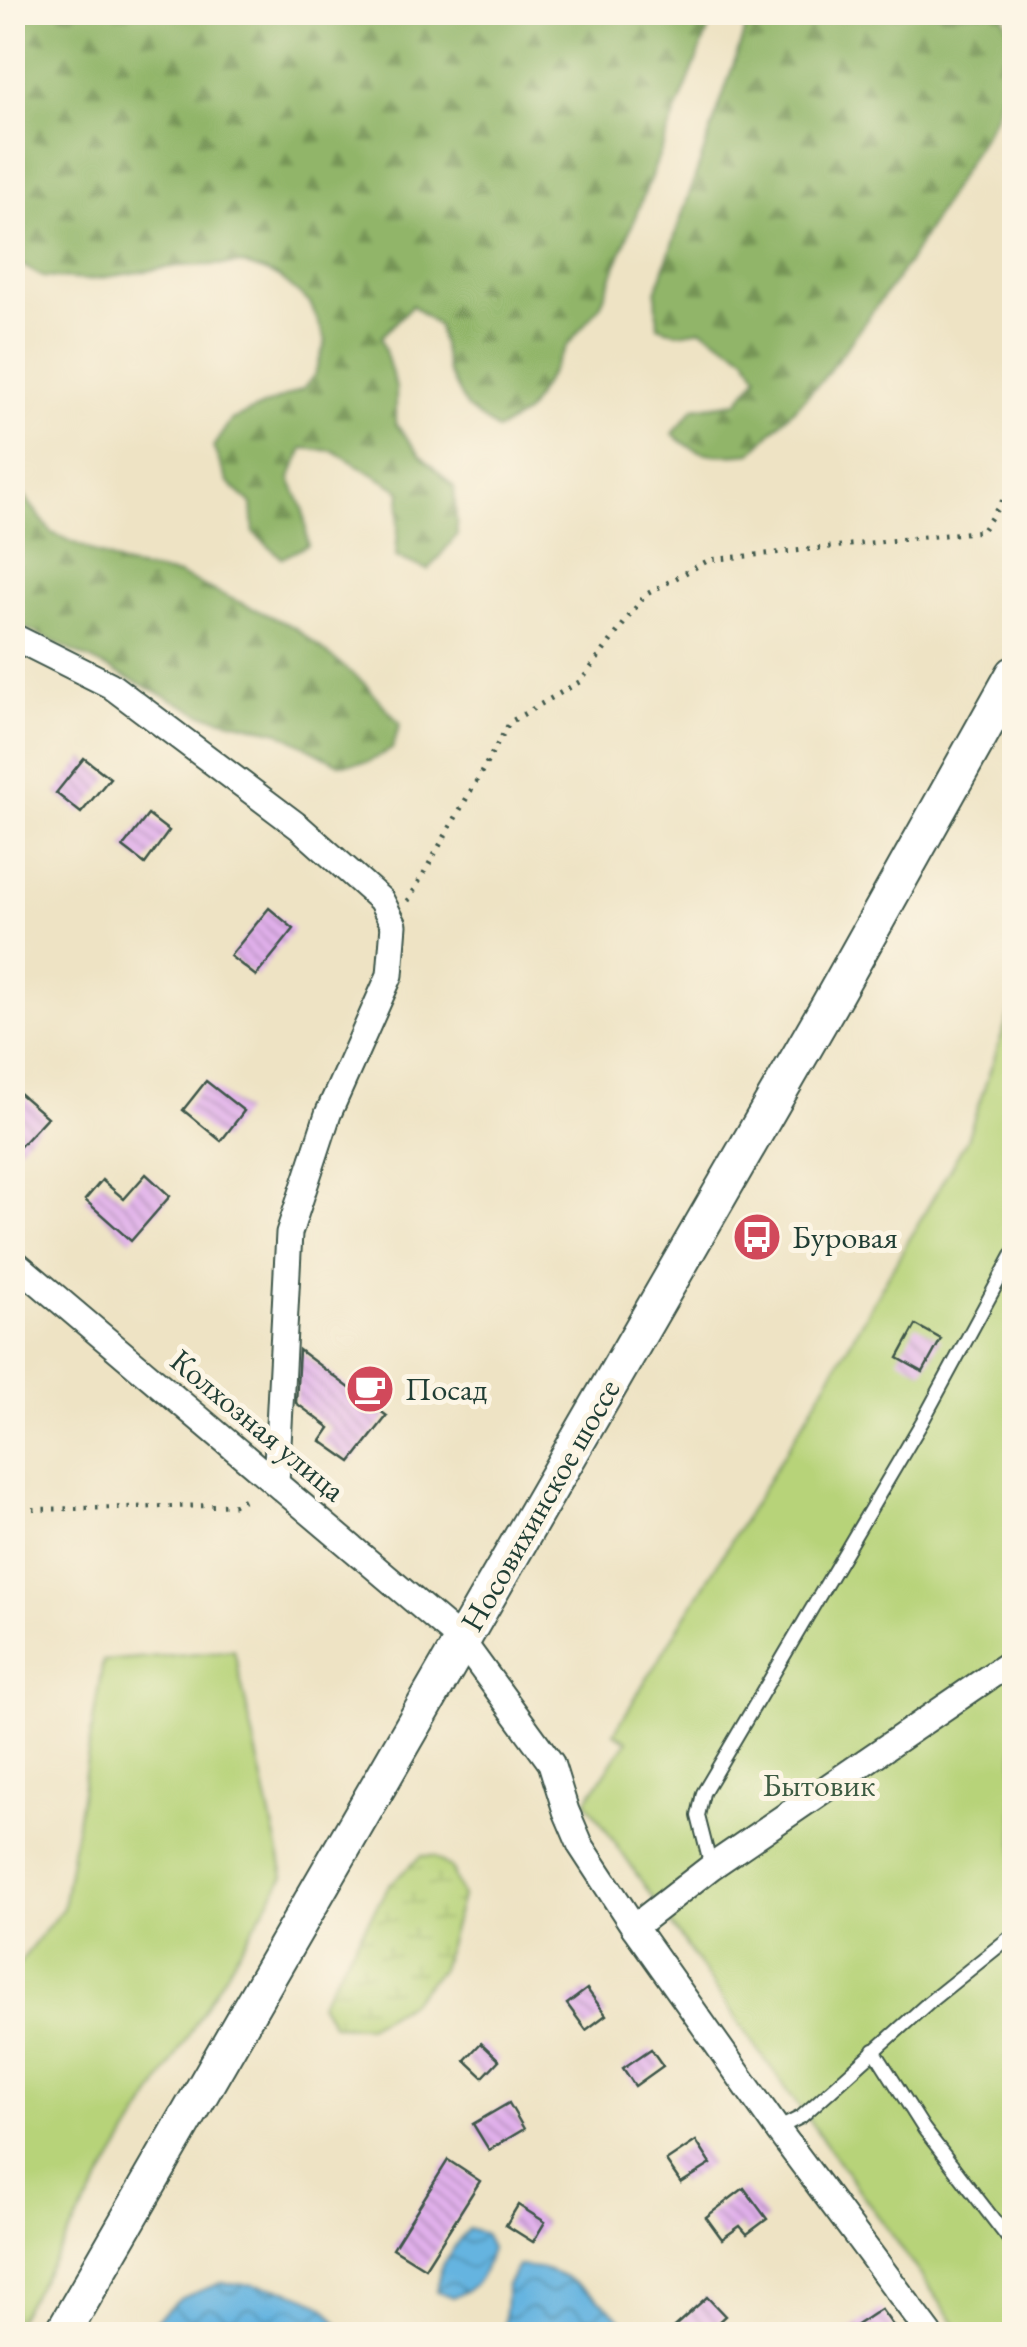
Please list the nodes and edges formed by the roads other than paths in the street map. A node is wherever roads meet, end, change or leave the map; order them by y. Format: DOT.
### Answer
graph roads {
  1 [pos="12,636"];
  2 [pos="1014,674"];
  3 [pos="1014,1252"];
  4 [pos="12,1260"];
  5 [pos="276,1483"];
  6 [pos="462,1641"];
  7 [pos="1014,1660"];
  8 [pos="711,1867"];
  9 [pos="634,1927"];
  10 [pos="1014,1934"];
  11 [pos="874,2050"];
  12 [pos="777,2130"];
  13 [pos="1014,2246"];
  14 [pos="62,2334"];
  15 [pos="930,2334"];
  1 -- 5 [label="street"];
  2 -- 6 [label="main road, Носовихинское шоссе"];
  3 -- 8 [label="lane"];
  4 -- 5 [label="street, Колхозная улица"];
  5 -- 6 [label="street, Колхозная улица"];
  6 -- 9 [label="street, Колхозная улица"];
  6 -- 14 [label="main road, Носовихинское шоссе"];
  7 -- 8 [label="street"];
  8 -- 9 [label="street"];
  9 -- 12 [label="street, Колхозная улица"];
  10 -- 11 [label="lane"];
  11 -- 12 [label="lane"];
  11 -- 13 [label="lane"];
  12 -- 15 [label="street, Колхозная улица"];
}
